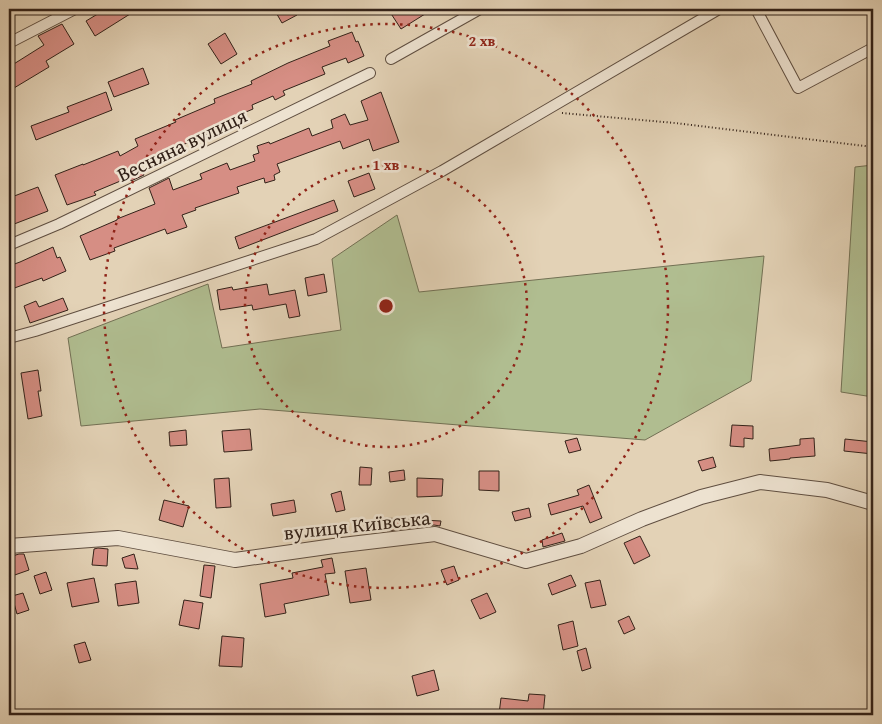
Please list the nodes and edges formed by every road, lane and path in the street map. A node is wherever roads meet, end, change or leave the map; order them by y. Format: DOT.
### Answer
graph roads {
  1 [pos="76,9"];
  2 [pos="480,9"];
  3 [pos="719,9"];
  4 [pos="756,9"];
  5 [pos="9,43"];
  6 [pos="873,48"];
  7 [pos="391,59"];
  8 [pos="370,73"];
  9 [pos="544,112"];
  10 [pos="873,147"];
  11 [pos="9,245"];
  12 [pos="9,338"];
  13 [pos="873,503"];
  14 [pos="9,546"];
  1 -- 5 [label="street"];
  2 -- 7 [label="street"];
  3 -- 9 [label="street"];
  4 -- 6 [label="street"];
  8 -- 11 [label="street, Весняна вулиця"];
  9 -- 10 [label="path"];
  9 -- 12 [label="street"];
  13 -- 14 [label="street, вулиця Київська"];
}
